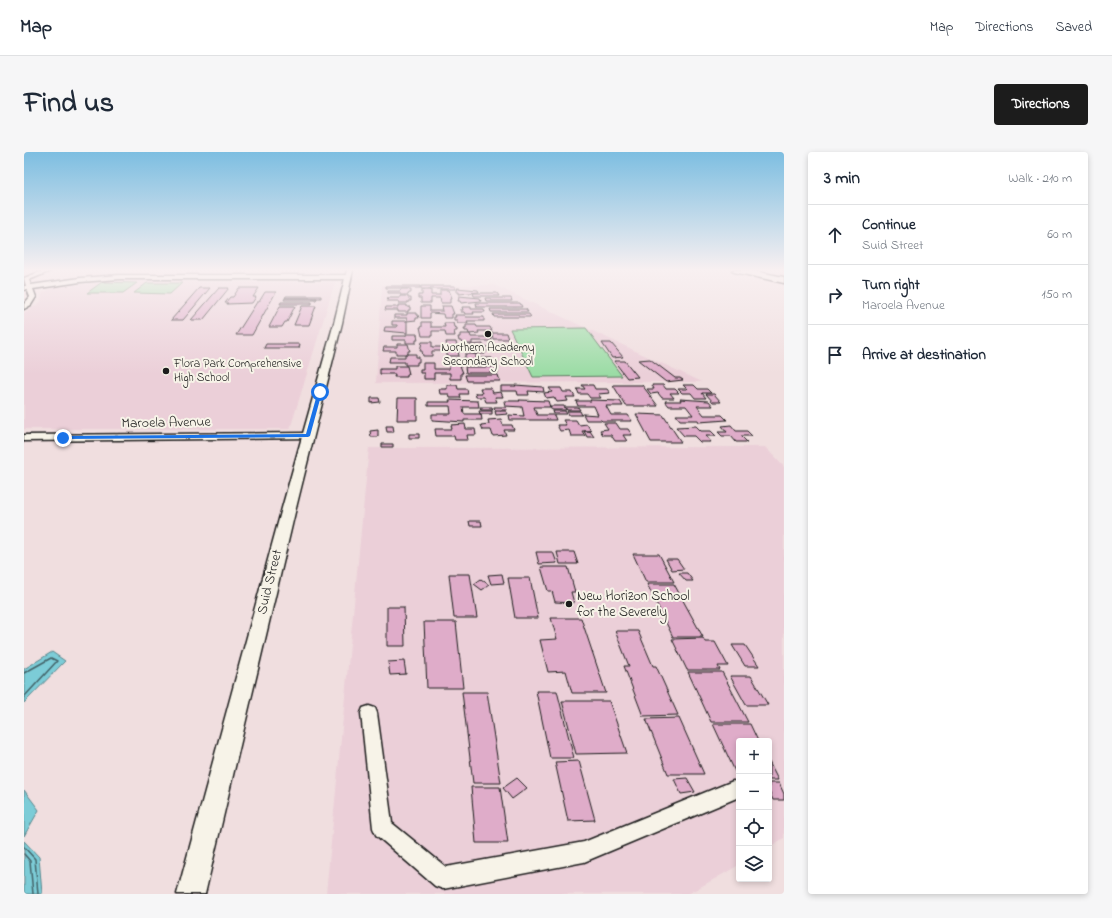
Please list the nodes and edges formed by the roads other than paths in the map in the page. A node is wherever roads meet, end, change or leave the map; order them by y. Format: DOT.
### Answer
graph roads {
  1 [pos="342,305"];
  2 [pos="308,436"];
  3 [pos="24,438"];
  4 [pos="369,713"];
  5 [pos="733,790"];
  6 [pos="191,894"];
  1 -- 2 [label="street, Suid Street"];
  2 -- 3 [label="street, Maroela Avenue"];
  2 -- 6 [label="street, Suid Street"];
  4 -- 5 [label="street"];
}
